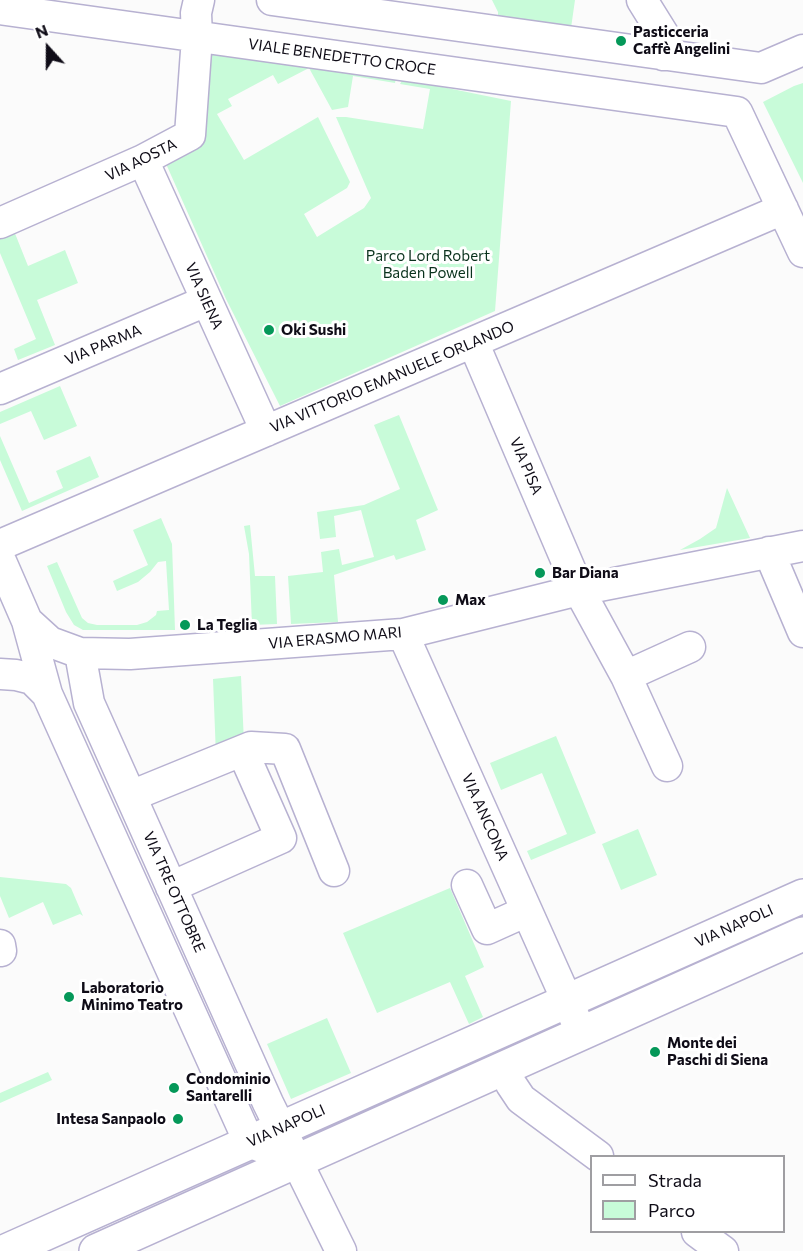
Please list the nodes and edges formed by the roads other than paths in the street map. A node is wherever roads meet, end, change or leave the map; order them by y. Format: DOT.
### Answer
graph roads {
  1 [pos="185,0"];
  2 [pos="199,0"];
  3 [pos="272,0"];
  4 [pos="642,0"];
  5 [pos="0,9"];
  6 [pos="505,33"];
  7 [pos="187,35"];
  8 [pos="803,50"];
  9 [pos="663,55"];
  10 [pos="498,79"];
  11 [pos="143,160"];
  12 [pos="783,209"];
  13 [pos="0,222"];
  14 [pos="803,252"];
  15 [pos="206,301"];
  16 [pos="473,342"];
  17 [pos="0,389"];
  18 [pos="266,431"];
  19 [pos="0,545"];
  20 [pos="803,546"];
  21 [pos="769,552"];
  22 [pos="0,559"];
  23 [pos="579,590"];
  24 [pos="27,621"];
  25 [pos="803,632"];
  26 [pos="403,634"];
  27 [pos="690,647"];
  28 [pos="80,653"];
  29 [pos="0,664"];
  30 [pos="0,674"];
  31 [pos="626,676"];
  32 [pos="48,694"];
  33 [pos="246,759"];
  34 [pos="667,766"];
  35 [pos="129,791"];
  36 [pos="95,800"];
  37 [pos="334,871"];
  38 [pos="467,885"];
  39 [pos="171,887"];
  40 [pos="803,896"];
  41 [pos="527,911"];
  42 [pos="803,934"];
  43 [pos="222,998"];
  44 [pos="567,1001"];
  45 [pos="190,1012"];
  46 [pos="582,1034"];
  47 [pos="504,1068"];
  48 [pos="281,1128"];
  49 [pos="249,1142"];
  50 [pos="597,1155"];
  51 [pos="297,1161"];
  52 [pos="699,1233"];
  53 [pos="6,1251"];
  54 [pos="96,1251"];
  55 [pos="340,1251"];
  56 [pos="723,1251"];
  1 -- 7 [label="street"];
  2 -- 7 [label="street"];
  3 -- 6 [label="street"];
  4 -- 9 [label="street"];
  5 -- 7 [label="street, VIALE BENEDETTO CROCE"];
  6 -- 9 [label="street"];
  6 -- 10 [label="street"];
  7 -- 10 [label="street, VIALE BENEDETTO CROCE"];
  7 -- 11 [label="street, VIA AOSTA"];
  8 -- 9 [label="street"];
  10 -- 12 [label="street, VIALE BENEDETTO CROCE"];
  11 -- 13 [label="street, VIA AOSTA"];
  11 -- 15 [label="street, VIA SIENA"];
  12 -- 14 [label="street"];
  12 -- 16 [label="street, VIA VITTORIO EMANUELE ORLANDO"];
  15 -- 17 [label="street, VIA PARMA"];
  15 -- 18 [label="street, VIA SIENA"];
  16 -- 18 [label="street, VIA VITTORIO EMANUELE ORLANDO"];
  16 -- 23 [label="street, VIA PISA"];
  18 -- 19 [label="street, VIA VITTORIO EMANUELE ORLANDO"];
  20 -- 21 [label="street, VIA ERASMO MARI"];
  21 -- 23 [label="street, VIA ERASMO MARI"];
  21 -- 25 [label="street"];
  22 -- 24 [label="street"];
  23 -- 26 [label="street, VIA ERASMO MARI"];
  23 -- 31 [label="street, VIA PISA"];
  24 -- 28 [label="street, VIA ERASMO MARI"];
  24 -- 29 [label="street"];
  24 -- 32 [label="street"];
  26 -- 28 [label="street, VIA ERASMO MARI"];
  26 -- 41 [label="street, VIA ANCONA"];
  27 -- 31 [label="street"];
  28 -- 35 [label="street, VIA TRE OTTOBRE"];
  30 -- 32 [label="street"];
  31 -- 34 [label="street, VIA PISA"];
  32 -- 36 [label="street"];
  33 -- 39 [label="street"];
  35 -- 36 [label="street"];
  35 -- 37 [label="street"];
  35 -- 39 [label="street, VIA TRE OTTOBRE"];
  36 -- 45 [label="street"];
  38 -- 41 [label="street"];
  39 -- 43 [label="street, VIA TRE OTTOBRE"];
  40 -- 44 [label="main road, VIA NAPOLI"];
  41 -- 44 [label="street, VIA ANCONA"];
  42 -- 46 [label="main road"];
  43 -- 45 [label="street"];
  43 -- 48 [label="street, VIA TRE OTTOBRE"];
  44 -- 46 [label="street"];
  44 -- 48 [label="main road, VIA NAPOLI"];
  45 -- 49 [label="street"];
  46 -- 47 [label="main road"];
  47 -- 50 [label="street"];
  47 -- 51 [label="main road"];
  48 -- 49 [label="main road, VIA NAPOLI"];
  48 -- 51 [label="street, VIA TRE OTTOBRE"];
  49 -- 51 [label="street"];
  49 -- 53 [label="main road, VIA NAPOLI"];
  51 -- 54 [label="main road"];
  51 -- 55 [label="street, VIA TRE OTTOBRE"];
  52 -- 56 [label="street"];
}
